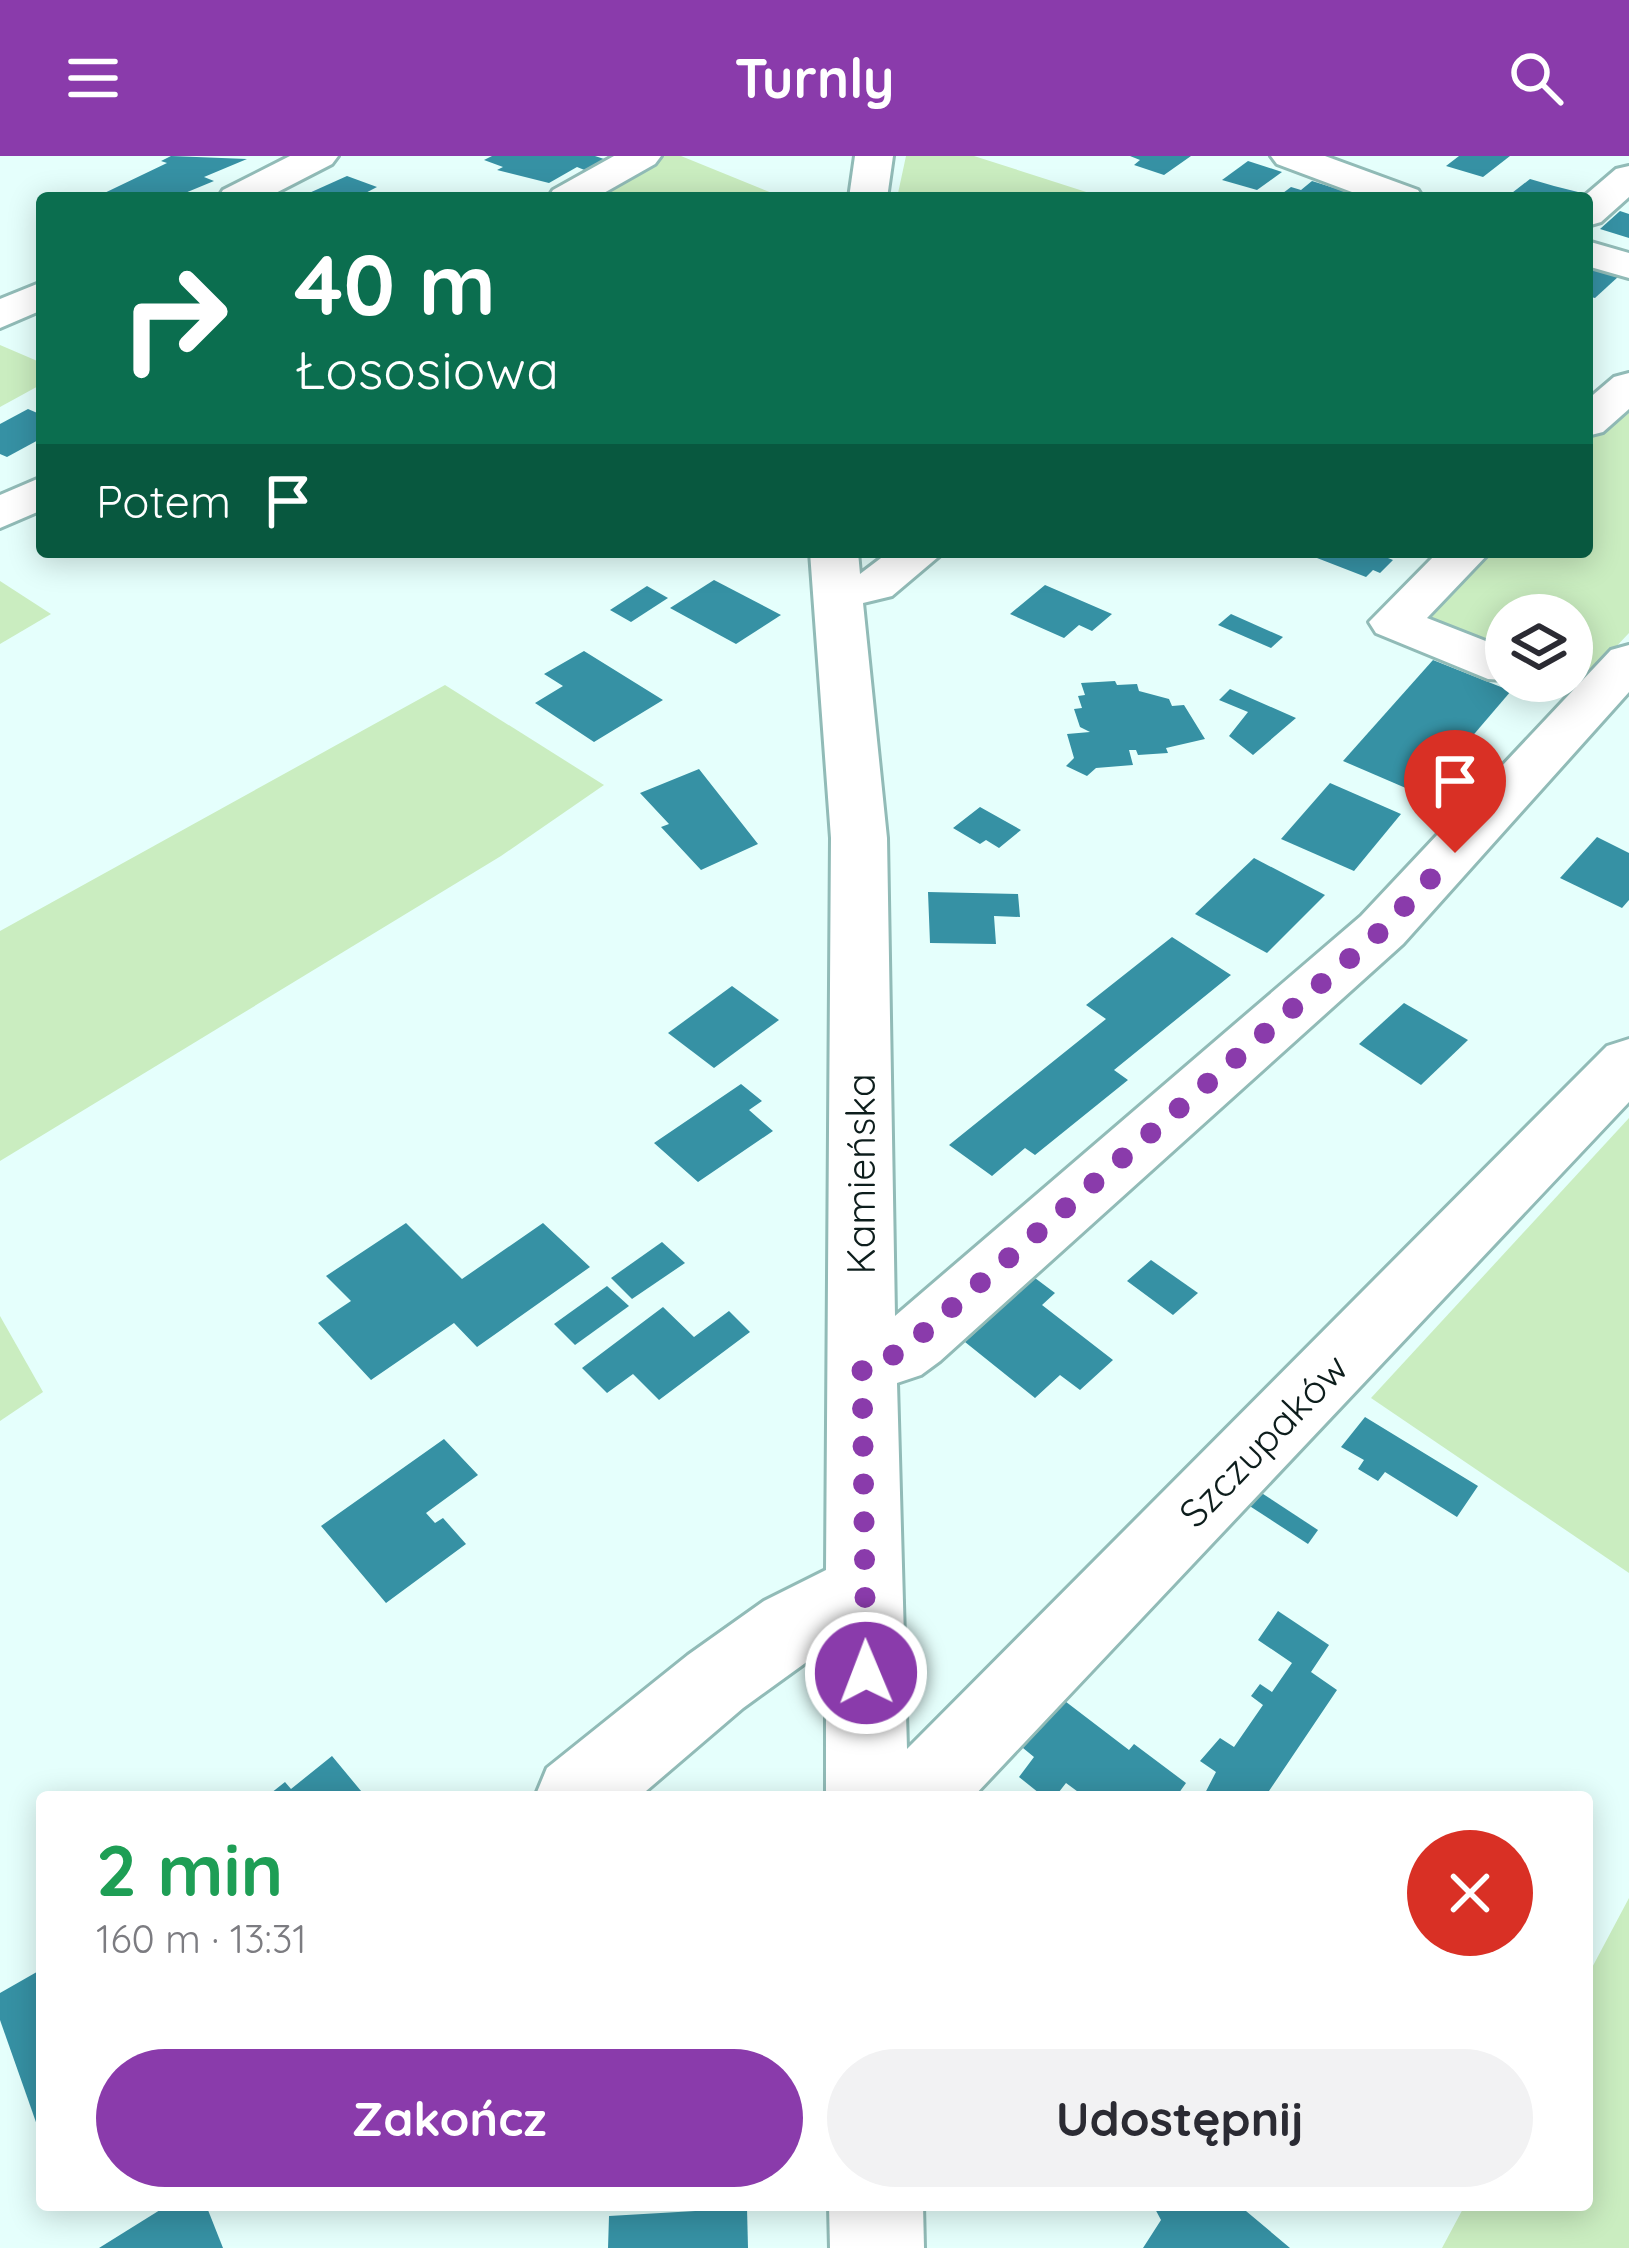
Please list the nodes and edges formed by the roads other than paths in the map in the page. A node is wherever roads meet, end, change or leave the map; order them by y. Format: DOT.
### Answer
graph roads {
  1 [pos="319,156"];
  2 [pos="642,156"];
  3 [pos="874,156"];
  4 [pos="1290,156"];
  5 [pos="1629,177"];
  6 [pos="1393,189"];
  7 [pos="249,192"];
  8 [pos="578,192"];
  9 [pos="869,192"];
  10 [pos="1593,209"];
  11 [pos="1593,255"];
  12 [pos="1629,266"];
  13 [pos="36,297"];
  14 [pos="0,315"];
  15 [pos="1629,386"];
  16 [pos="1593,418"];
  17 [pos="36,494"];
  18 [pos="0,514"];
  19 [pos="912,558"];
  20 [pos="1460,558"];
  21 [pos="836,573"];
  22 [pos="1485,659"];
  23 [pos="1570,702"];
  24 [pos="1629,1063"];
  25 [pos="862,1366"];
  26 [pos="865,1590"];
  27 [pos="584,1791"];
  28 [pos="867,1791"];
  29 [pos="901,1791"];
  30 [pos="876,2211"];
  31 [pos="877,2248"];
  1 -- 7 [label="street"];
  2 -- 8 [label="street"];
  3 -- 9 [label="street"];
  4 -- 6 [label="street"];
  5 -- 10 [label="street"];
  11 -- 12 [label="street"];
  13 -- 14 [label="street"];
  15 -- 16 [label="street"];
  17 -- 18 [label="street"];
  19 -- 21 [label="street"];
  20 -- 22 [label="street"];
  21 -- 25 [label="street, Kamieńska"];
  23 -- 25 [label="street"];
  24 -- 29 [label="street, Szczupaków"];
  25 -- 26 [label="street, Kamieńska"];
  26 -- 27 [label="street"];
  26 -- 28 [label="street, Kamieńska"];
  30 -- 31 [label="street"];
}
